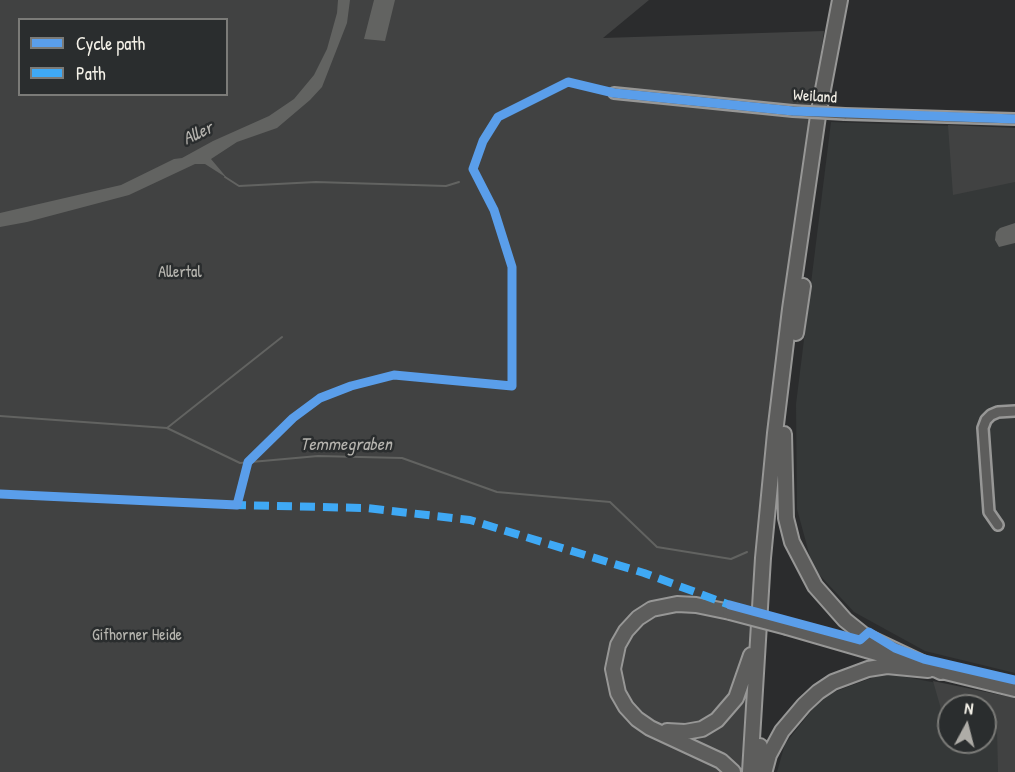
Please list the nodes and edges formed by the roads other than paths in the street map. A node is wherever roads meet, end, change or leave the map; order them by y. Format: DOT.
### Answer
graph roads {
  1 [pos="840,0"];
  2 [pos="849,0"];
  3 [pos="614,93"];
  4 [pos="1015,119"];
  5 [pos="1015,411"];
  6 [pos="784,434"];
  7 [pos="998,525"];
  8 [pos="757,637"];
  9 [pos="941,672"];
  10 [pos="1015,689"];
  11 [pos="650,728"];
  12 [pos="733,772"];
  13 [pos="750,772"];
  14 [pos="762,772"];
  1 -- 8 [label="highway"];
  2 -- 6 [label="highway"];
  3 -- 4 [label="street, Weiland, bridge"];
  5 -- 7 [label="street"];
  6 -- 9 [label="highway"];
  6 -- 14 [label="highway"];
  8 -- 11 [label="highway"];
  8 -- 13 [label="highway"];
  9 -- 10 [label="highway"];
  9 -- 11 [label="highway, bridge"];
  9 -- 14 [label="highway"];
  11 -- 12 [label="highway"];
}
